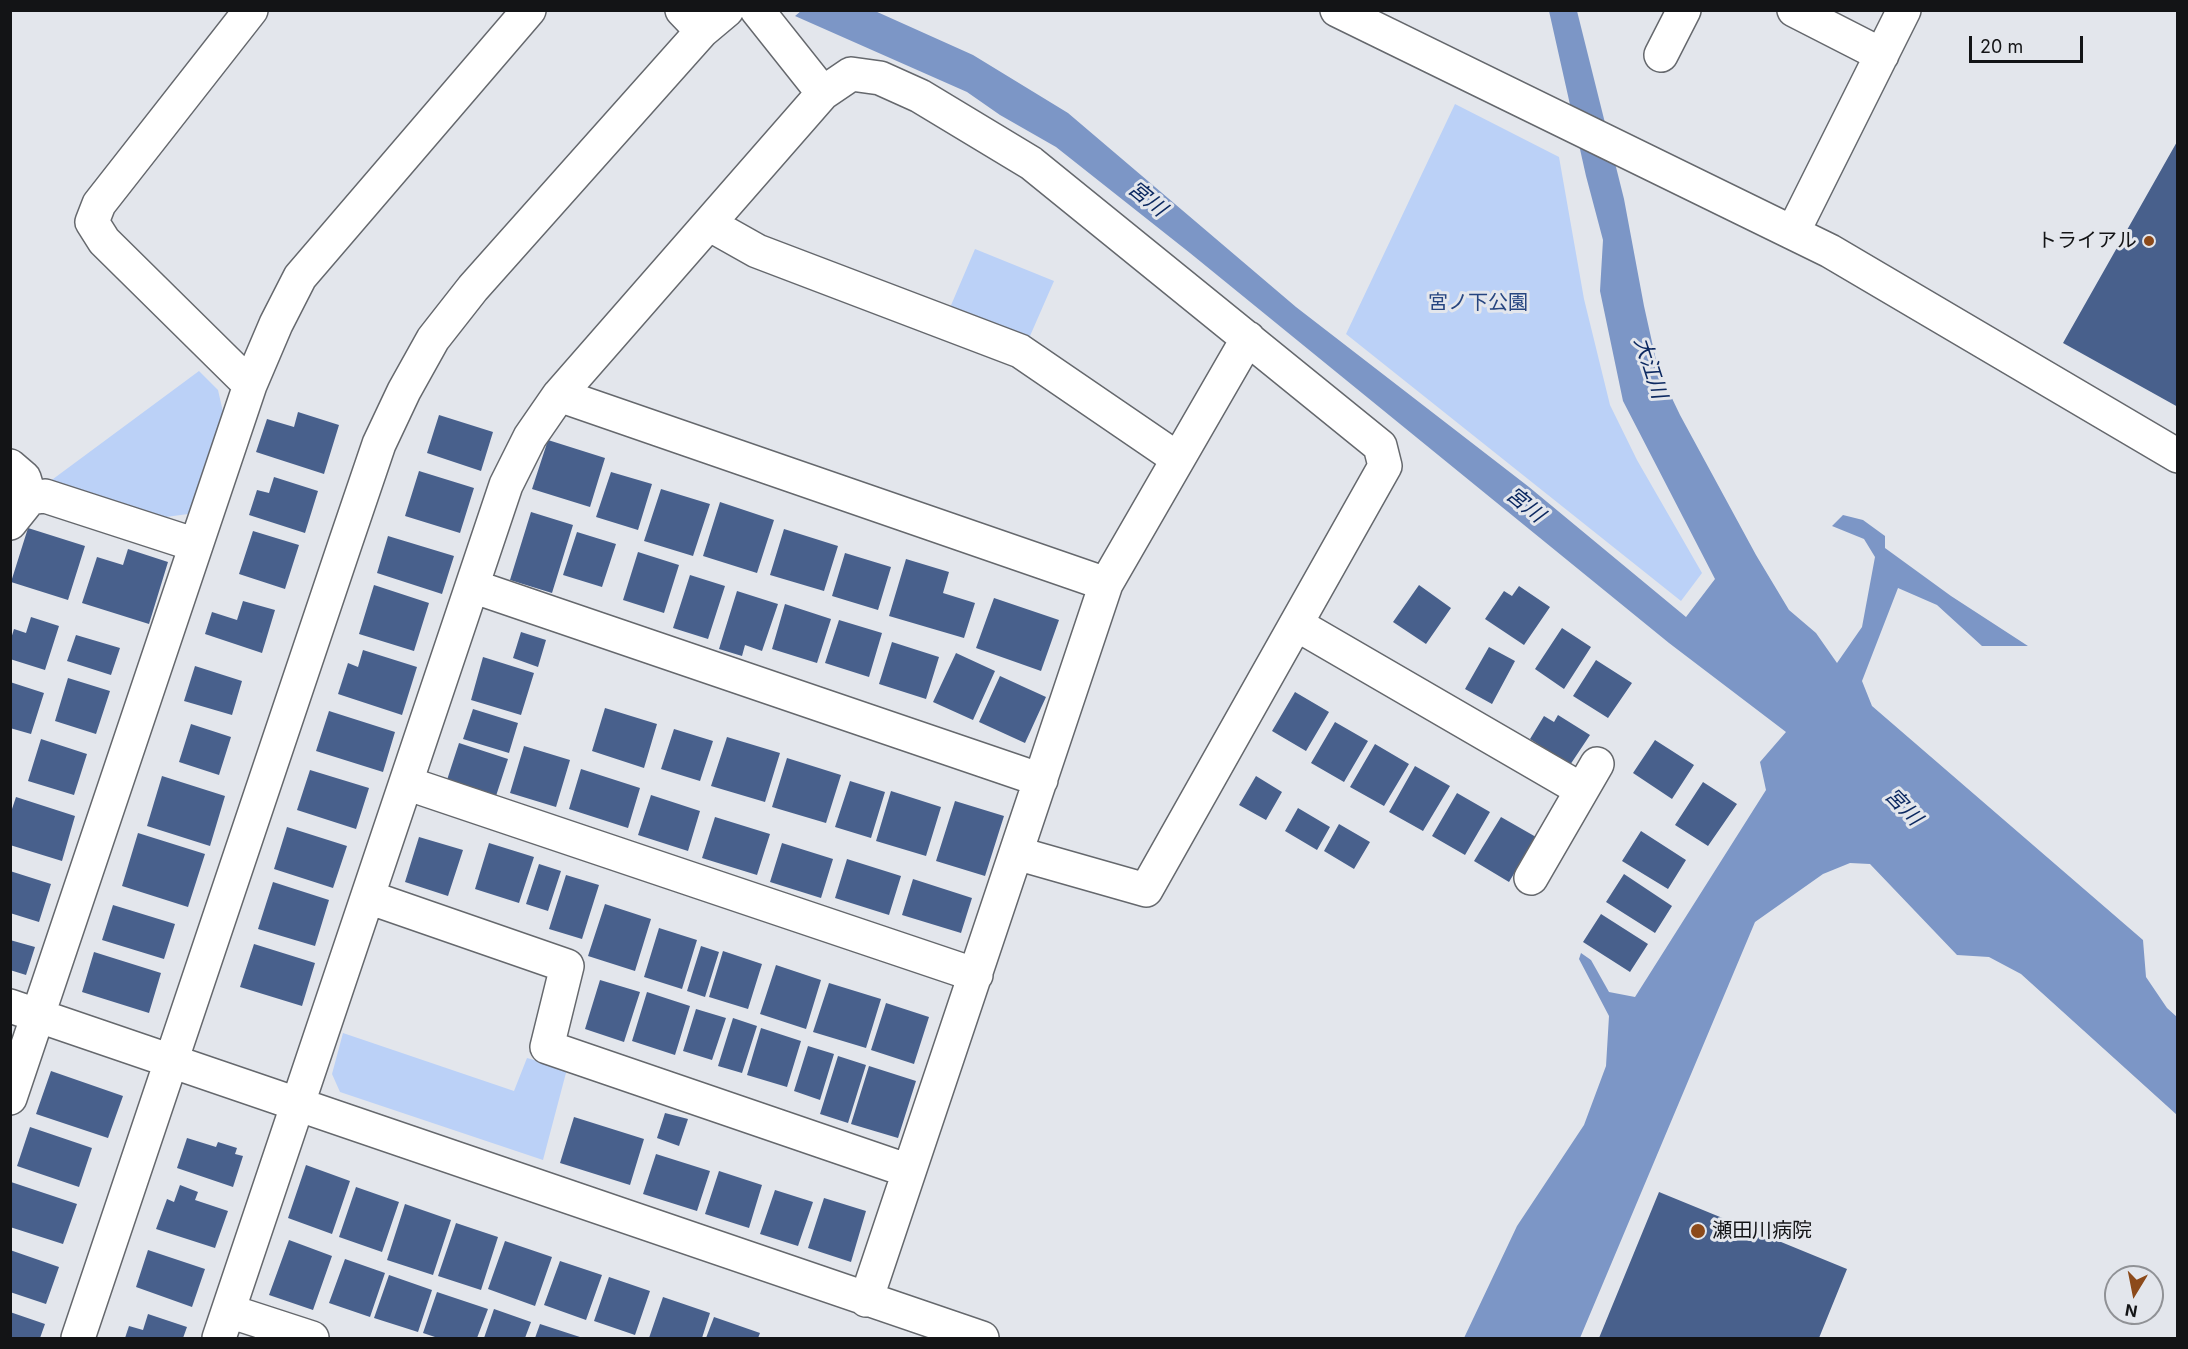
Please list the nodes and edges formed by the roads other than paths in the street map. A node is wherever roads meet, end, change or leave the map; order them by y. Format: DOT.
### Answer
graph roads {
  1 [pos="250,10"];
  2 [pos="529,10"];
  3 [pos="727,10"];
  4 [pos="757,10"];
  5 [pos="1337,10"];
  6 [pos="1684,10"];
  7 [pos="1794,10"];
  8 [pos="1904,10"];
  9 [pos="692,21"];
  10 [pos="1661,55"];
  11 [pos="1882,55"];
  12 [pos="823,93"];
  13 [pos="709,224"];
  14 [pos="1793,232"];
  15 [pos="1248,338"];
  16 [pos="250,386"];
  17 [pos="559,395"];
  18 [pos="2178,456"];
  19 [pos="1178,459"];
  20 [pos="10,466"];
  21 [pos="20,510"];
  22 [pos="196,545"];
  23 [pos="1106,584"];
  24 [pos="472,586"];
  25 [pos="1296,624"];
  26 [pos="1041,780"];
  27 [pos="406,783"];
  28 [pos="1016,853"];
  29 [pos="1531,878"];
  30 [pos="368,897"];
  31 [pos="976,975"];
  32 [pos="24,1011"];
  33 [pos="171,1062"];
  34 [pos="10,1098"];
  35 [pos="298,1105"];
  36 [pos="909,1171"];
  37 [pos="866,1300"];
  38 [pos="224,1324"];
  39 [pos="78,1338"];
  40 [pos="312,1338"];
  41 [pos="982,1338"];
  1 -- 16 [label="street"];
  2 -- 16 [label="street"];
  3 -- 9 [label="street"];
  4 -- 12 [label="street"];
  5 -- 14 [label="street"];
  6 -- 10 [label="street"];
  7 -- 11 [label="street"];
  8 -- 11 [label="street"];
  9 -- 33 [label="street"];
  11 -- 14 [label="street"];
  12 -- 13 [label="street"];
  12 -- 15 [label="street"];
  13 -- 17 [label="street"];
  13 -- 19 [label="street"];
  14 -- 18 [label="street"];
  15 -- 19 [label="street"];
  15 -- 25 [label="street"];
  16 -- 22 [label="street"];
  17 -- 23 [label="street"];
  17 -- 24 [label="street"];
  19 -- 23 [label="street"];
  20 -- 21 [label="street"];
  21 -- 22 [label="street"];
  22 -- 32 [label="street"];
  23 -- 26 [label="street"];
  24 -- 26 [label="street"];
  24 -- 27 [label="street"];
  25 -- 28 [label="street"];
  25 -- 29 [label="street"];
  26 -- 28 [label="street"];
  27 -- 30 [label="street"];
  27 -- 31 [label="street"];
  28 -- 31 [label="street"];
  30 -- 35 [label="street"];
  30 -- 36 [label="street"];
  31 -- 36 [label="street"];
  32 -- 33 [label="street"];
  32 -- 34 [label="street"];
  33 -- 35 [label="street"];
  33 -- 39 [label="street"];
  35 -- 37 [label="street"];
  35 -- 38 [label="street"];
  36 -- 37 [label="street"];
  37 -- 41 [label="street"];
  38 -- 40 [label="street"];
}
